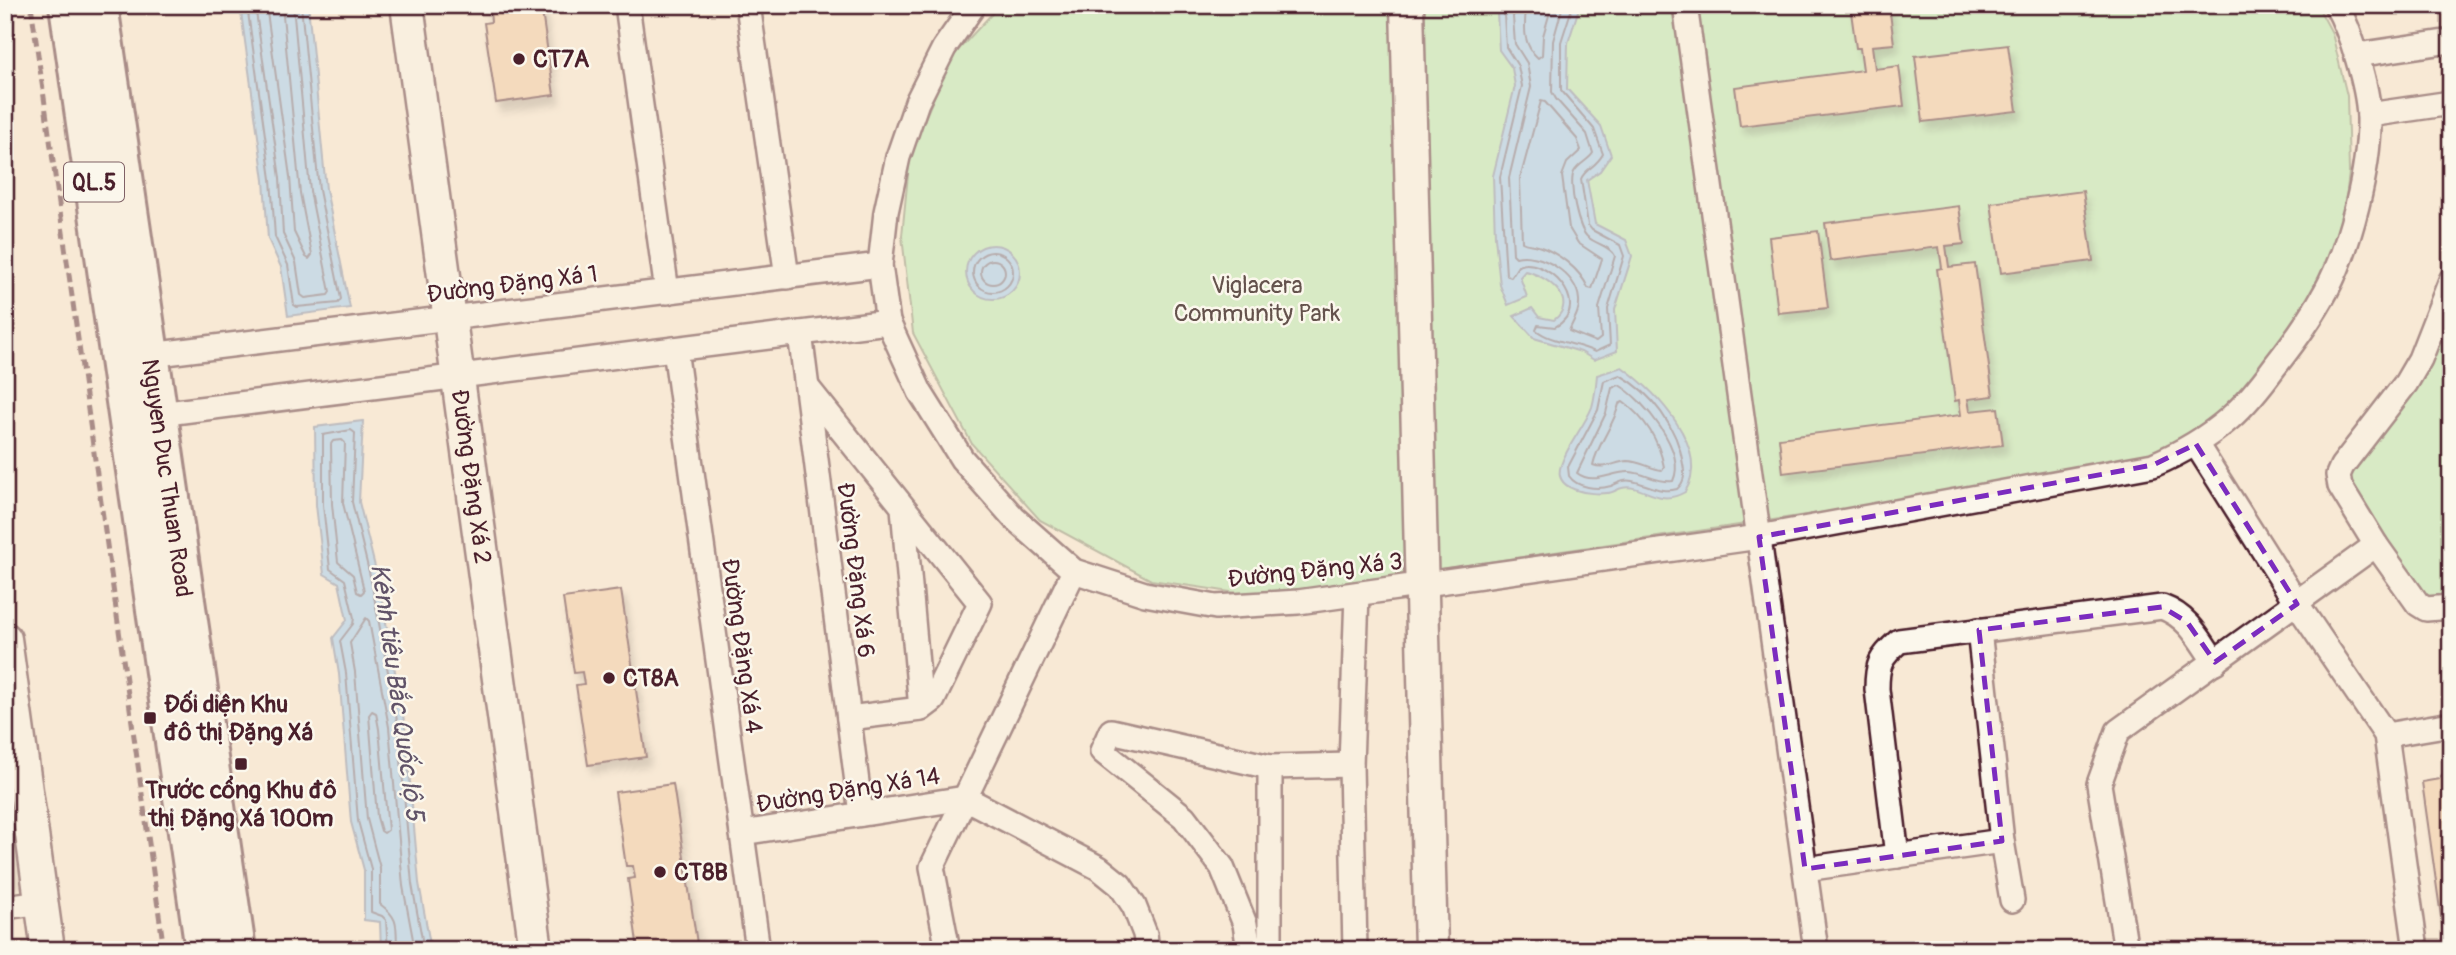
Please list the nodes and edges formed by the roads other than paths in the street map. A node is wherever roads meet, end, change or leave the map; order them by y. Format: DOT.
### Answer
graph roads {
  1 [pos="69,5"];
  2 [pos="98,5"];
  3 [pos="407,5"];
  4 [pos="627,5"];
  5 [pos="748,5"];
  6 [pos="974,5"];
  7 [pos="1407,5"];
  8 [pos="1685,5"];
  9 [pos="2336,5"];
  10 [pos="2451,41"];
  11 [pos="2357,55"];
  12 [pos="2451,103"];
  13 [pos="2369,115"];
  14 [pos="880,265"];
  15 [pos="787,277"];
  16 [pos="2451,280"];
  17 [pos="667,292"];
  18 [pos="450,318"];
  19 [pos="888,322"];
  20 [pos="800,333"];
  21 [pos="675,349"];
  22 [pos="135,357"];
  23 [pos="458,376"];
  24 [pos="807,387"];
  25 [pos="144,416"];
  26 [pos="2196,444"];
  27 [pos="903,508"];
  28 [pos="1759,537"];
  29 [pos="2376,545"];
  30 [pos="1074,570"];
  31 [pos="1420,585"];
  32 [pos="1357,594"];
  33 [pos="2297,604"];
  34 [pos="2451,607"];
  35 [pos="1979,630"];
  36 [pos="5,639"];
  37 [pos="2215,662"];
  38 [pos="921,709"];
  39 [pos="849,718"];
  40 [pos="2451,724"];
  41 [pos="2386,734"];
  42 [pos="14,763"];
  43 [pos="1351,765"];
  44 [pos="1270,767"];
  45 [pos="965,798"];
  46 [pos="861,814"];
  47 [pos="742,833"];
  48 [pos="2002,841"];
  49 [pos="1897,856"];
  50 [pos="1805,869"];
  51 [pos="2012,900"];
  52 [pos="42,902"];
  53 [pos="5,907"];
  54 [pos="48,950"];
  55 [pos="205,950"];
  56 [pos="236,950"];
  57 [pos="536,950"];
  58 [pos="758,950"];
  59 [pos="948,950"];
  60 [pos="1147,950"];
  61 [pos="1249,950"];
  62 [pos="1270,950"];
  63 [pos="1355,950"];
  64 [pos="1431,950"];
  65 [pos="1816,950"];
  66 [pos="2126,950"];
  67 [pos="2416,950"];
  1 -- 22 [label="highway, Nguyen Duc Thuan Road / QL.5"];
  2 -- 22 [label="highway, Nguyen Duc Thuan Road / QL.5"];
  3 -- 18 [label="street, Đường Đặng Xá 2"];
  4 -- 17 [label="street"];
  5 -- 15 [label="street"];
  6 -- 14 [label="street, Đường Đặng Xá 3"];
  7 -- 31 [label="street"];
  8 -- 28 [label="street"];
  9 -- 11 [label="street, Đường Đặng Xá 3"];
  10 -- 11 [label="street"];
  11 -- 13 [label="street, Đường Đặng Xá 3"];
  12 -- 13 [label="street"];
  13 -- 26 [label="street, Đường Đặng Xá 3"];
  14 -- 15 [label="street, Đường Đặng Xá 1"];
  14 -- 19 [label="street, Đường Đặng Xá 3"];
  15 -- 17 [label="street, Đường Đặng Xá 1"];
  16 -- 29 [label="street"];
  17 -- 18 [label="street, Đường Đặng Xá 1"];
  18 -- 22 [label="street, Đường Đặng Xá 1"];
  18 -- 23 [label="street, Đường Đặng Xá 2"];
  19 -- 20 [label="street"];
  19 -- 30 [label="street, Đường Đặng Xá 3"];
  20 -- 21 [label="street"];
  20 -- 24 [label="street, Đường Đặng Xá 6"];
  21 -- 23 [label="street"];
  21 -- 47 [label="street, Đường Đặng Xá 4"];
  22 -- 25 [label="highway, Nguyen Duc Thuan Road / QL.5"];
  23 -- 25 [label="street"];
  23 -- 57 [label="street, Đường Đặng Xá 2"];
  24 -- 27 [label="street"];
  24 -- 39 [label="street, Đường Đặng Xá 6"];
  25 -- 55 [label="highway, Nguyen Duc Thuan Road / QL.5"];
  25 -- 56 [label="highway, Nguyen Duc Thuan Road / QL.5"];
  26 -- 28 [label="street, Đường Đặng Xá 3"];
  26 -- 33 [label="street"];
  27 -- 38 [label="street"];
  27 -- 38 [label="street"];
  28 -- 31 [label="street, Đường Đặng Xá 3"];
  28 -- 50 [label="street"];
  29 -- 33 [label="street"];
  29 -- 34 [label="street"];
  30 -- 32 [label="street, Đường Đặng Xá 3"];
  30 -- 45 [label="street"];
  31 -- 32 [label="street, Đường Đặng Xá 3"];
  31 -- 64 [label="street"];
  32 -- 43 [label="street"];
  33 -- 37 [label="street"];
  33 -- 41 [label="street"];
  35 -- 37 [label="street"];
  35 -- 48 [label="street"];
  35 -- 49 [label="street"];
  36 -- 42 [label="street"];
  37 -- 66 [label="street"];
  38 -- 39 [label="street"];
  39 -- 46 [label="street, Đường Đặng Xá 6"];
  40 -- 41 [label="street"];
  41 -- 67 [label="street"];
  42 -- 52 [label="street"];
  43 -- 44 [label="street"];
  43 -- 63 [label="street"];
  44 -- 61 [label="street"];
  44 -- 62 [label="street"];
  45 -- 46 [label="street, Đường Đặng Xá 14"];
  45 -- 59 [label="street"];
  45 -- 60 [label="street, Đường Đặng Xá 14"];
  46 -- 47 [label="street, Đường Đặng Xá 14"];
  47 -- 58 [label="street, Đường Đặng Xá 4"];
  48 -- 49 [label="street"];
  48 -- 51 [label="street"];
  49 -- 50 [label="street"];
  50 -- 65 [label="street"];
  52 -- 53 [label="street"];
  52 -- 54 [label="street"];
}
